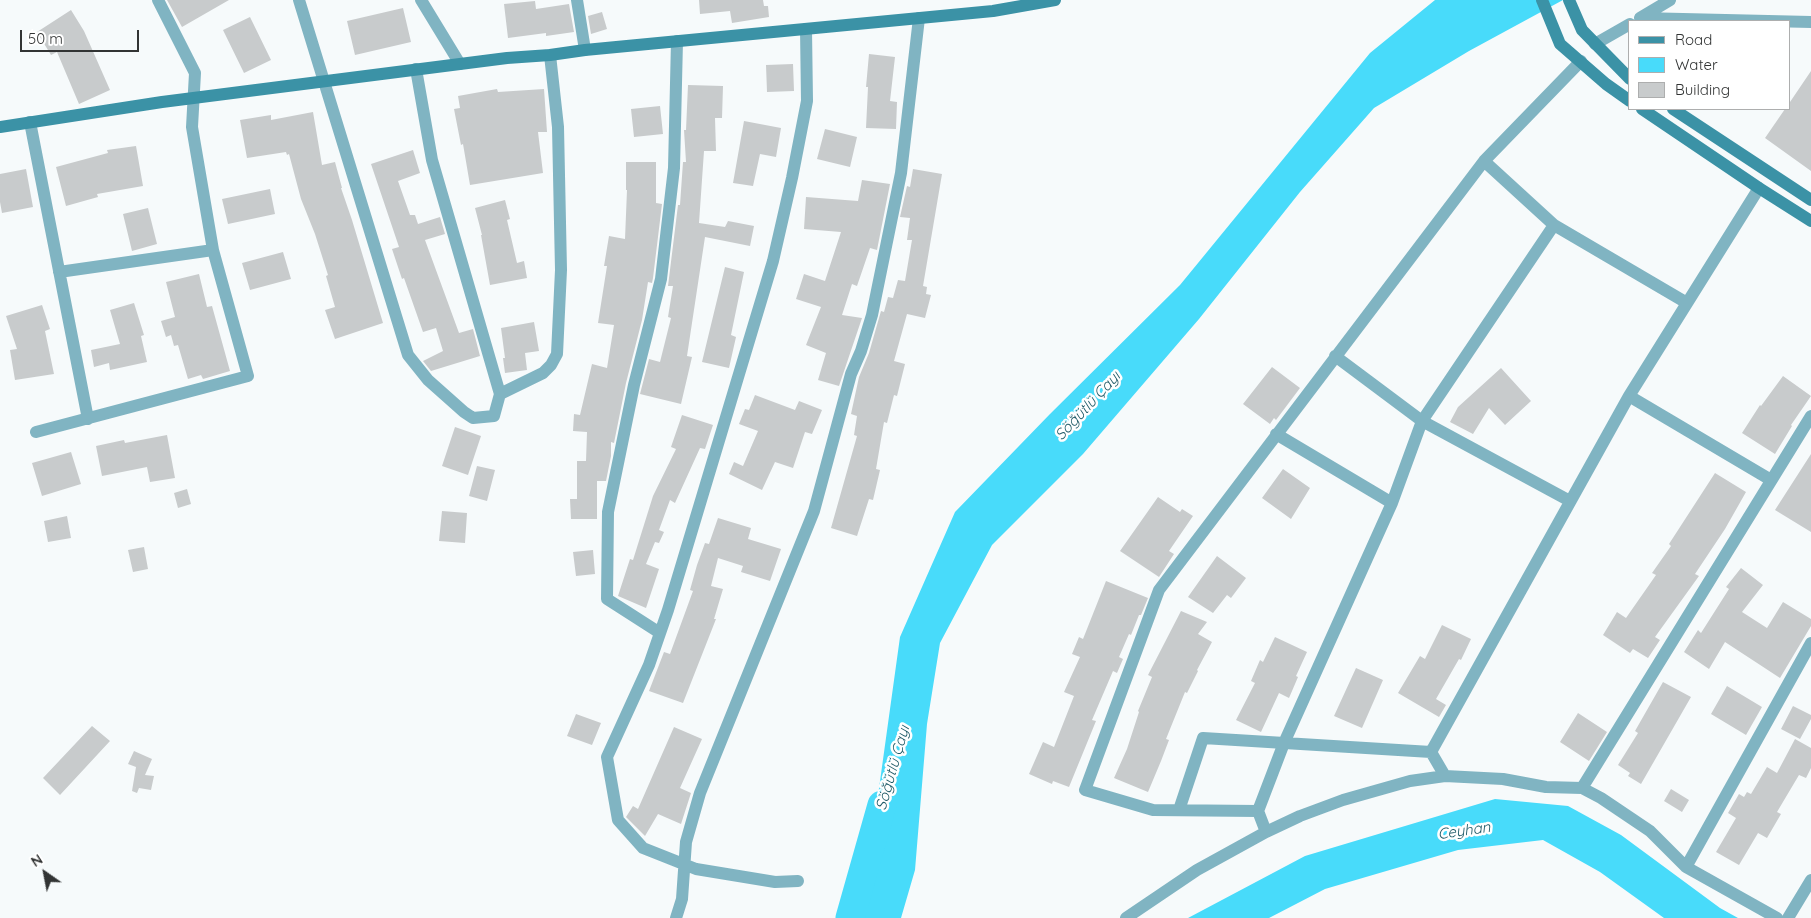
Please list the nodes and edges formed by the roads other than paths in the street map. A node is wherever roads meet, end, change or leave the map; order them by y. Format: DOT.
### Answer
graph roads {
  1 [pos="158,0"];
  2 [pos="299,0"];
  3 [pos="422,0"];
  4 [pos="577,0"];
  5 [pos="1055,0"];
  6 [pos="1542,0"];
  7 [pos="1569,0"];
  8 [pos="1670,0"];
  9 [pos="919,18"];
  10 [pos="1637,20"];
  11 [pos="1791,22"];
  12 [pos="1811,22"];
  13 [pos="1628,25"];
  14 [pos="806,29"];
  15 [pos="677,41"];
  16 [pos="1595,44"];
  17 [pos="585,50"];
  18 [pos="550,55"];
  19 [pos="1581,61"];
  20 [pos="460,64"];
  21 [pos="416,69"];
  22 [pos="1628,77"];
  23 [pos="324,81"];
  24 [pos="193,98"];
  25 [pos="1628,100"];
  26 [pos="1643,110"];
  27 [pos="1675,110"];
  28 [pos="30,122"];
  29 [pos="0,127"];
  30 [pos="1484,161"];
  31 [pos="1759,188"];
  32 [pos="1811,200"];
  33 [pos="1811,221"];
  34 [pos="1554,225"];
  35 [pos="213,250"];
  36 [pos="59,272"];
  37 [pos="1687,303"];
  38 [pos="1335,356"];
  39 [pos="500,394"];
  40 [pos="1629,396"];
  41 [pos="1811,416"];
  42 [pos="88,419"];
  43 [pos="1422,421"];
  44 [pos="36,432"];
  45 [pos="1276,434"];
  46 [pos="1772,480"];
  47 [pos="1570,501"];
  48 [pos="1392,503"];
  49 [pos="660,634"];
  50 [pos="1811,644"];
  51 [pos="1284,743"];
  52 [pos="1431,752"];
  53 [pos="1444,776"];
  54 [pos="1582,788"];
  55 [pos="1179,810"];
  56 [pos="1258,811"];
  57 [pos="1266,832"];
  58 [pos="685,864"];
  59 [pos="1686,867"];
  60 [pos="1811,880"];
  61 [pos="798,881"];
  62 [pos="676,918"];
  63 [pos="1126,918"];
  64 [pos="1777,918"];
  65 [pos="1788,918"];
  1 -- 24 [label="street"];
  2 -- 23 [label="street"];
  3 -- 20 [label="street"];
  4 -- 17 [label="street"];
  5 -- 9 [label="street"];
  6 -- 19 [label="street"];
  7 -- 16 [label="street"];
  8 -- 10 [label="street"];
  9 -- 14 [label="street"];
  9 -- 58 [label="street"];
  11 -- 12 [label="street"];
  13 -- 16 [label="street"];
  14 -- 15 [label="street"];
  14 -- 49 [label="street"];
  15 -- 17 [label="street"];
  15 -- 49 [label="street"];
  16 -- 22 [label="street"];
  17 -- 18 [label="street"];
  18 -- 20 [label="street"];
  18 -- 39 [label="street"];
  19 -- 25 [label="street"];
  19 -- 30 [label="street"];
  20 -- 21 [label="street"];
  21 -- 23 [label="street"];
  21 -- 39 [label="street"];
  23 -- 24 [label="street"];
  23 -- 39 [label="street"];
  24 -- 28 [label="street"];
  24 -- 35 [label="street"];
  26 -- 31 [label="street"];
  27 -- 32 [label="street"];
  28 -- 29 [label="street"];
  28 -- 36 [label="street"];
  30 -- 34 [label="street"];
  30 -- 38 [label="street"];
  31 -- 33 [label="street"];
  31 -- 37 [label="street"];
  34 -- 37 [label="street"];
  34 -- 43 [label="street"];
  35 -- 36 [label="street"];
  35 -- 42 [label="street"];
  36 -- 42 [label="street"];
  37 -- 40 [label="street"];
  38 -- 43 [label="street"];
  38 -- 45 [label="street"];
  40 -- 46 [label="street"];
  40 -- 47 [label="street"];
  41 -- 46 [label="street"];
  42 -- 44 [label="street"];
  43 -- 47 [label="street"];
  43 -- 48 [label="street"];
  45 -- 48 [label="street"];
  45 -- 55 [label="street"];
  46 -- 54 [label="street"];
  47 -- 52 [label="street"];
  48 -- 51 [label="street"];
  49 -- 58 [label="street"];
  50 -- 59 [label="street"];
  51 -- 52 [label="street"];
  51 -- 55 [label="street"];
  51 -- 56 [label="street"];
  52 -- 53 [label="street"];
  53 -- 54 [label="street"];
  53 -- 57 [label="street"];
  54 -- 59 [label="street"];
  55 -- 56 [label="street"];
  56 -- 57 [label="street"];
  57 -- 63 [label="street"];
  58 -- 61 [label="street"];
  58 -- 62 [label="street"];
  59 -- 64 [label="street"];
  60 -- 65 [label="street"];
}
